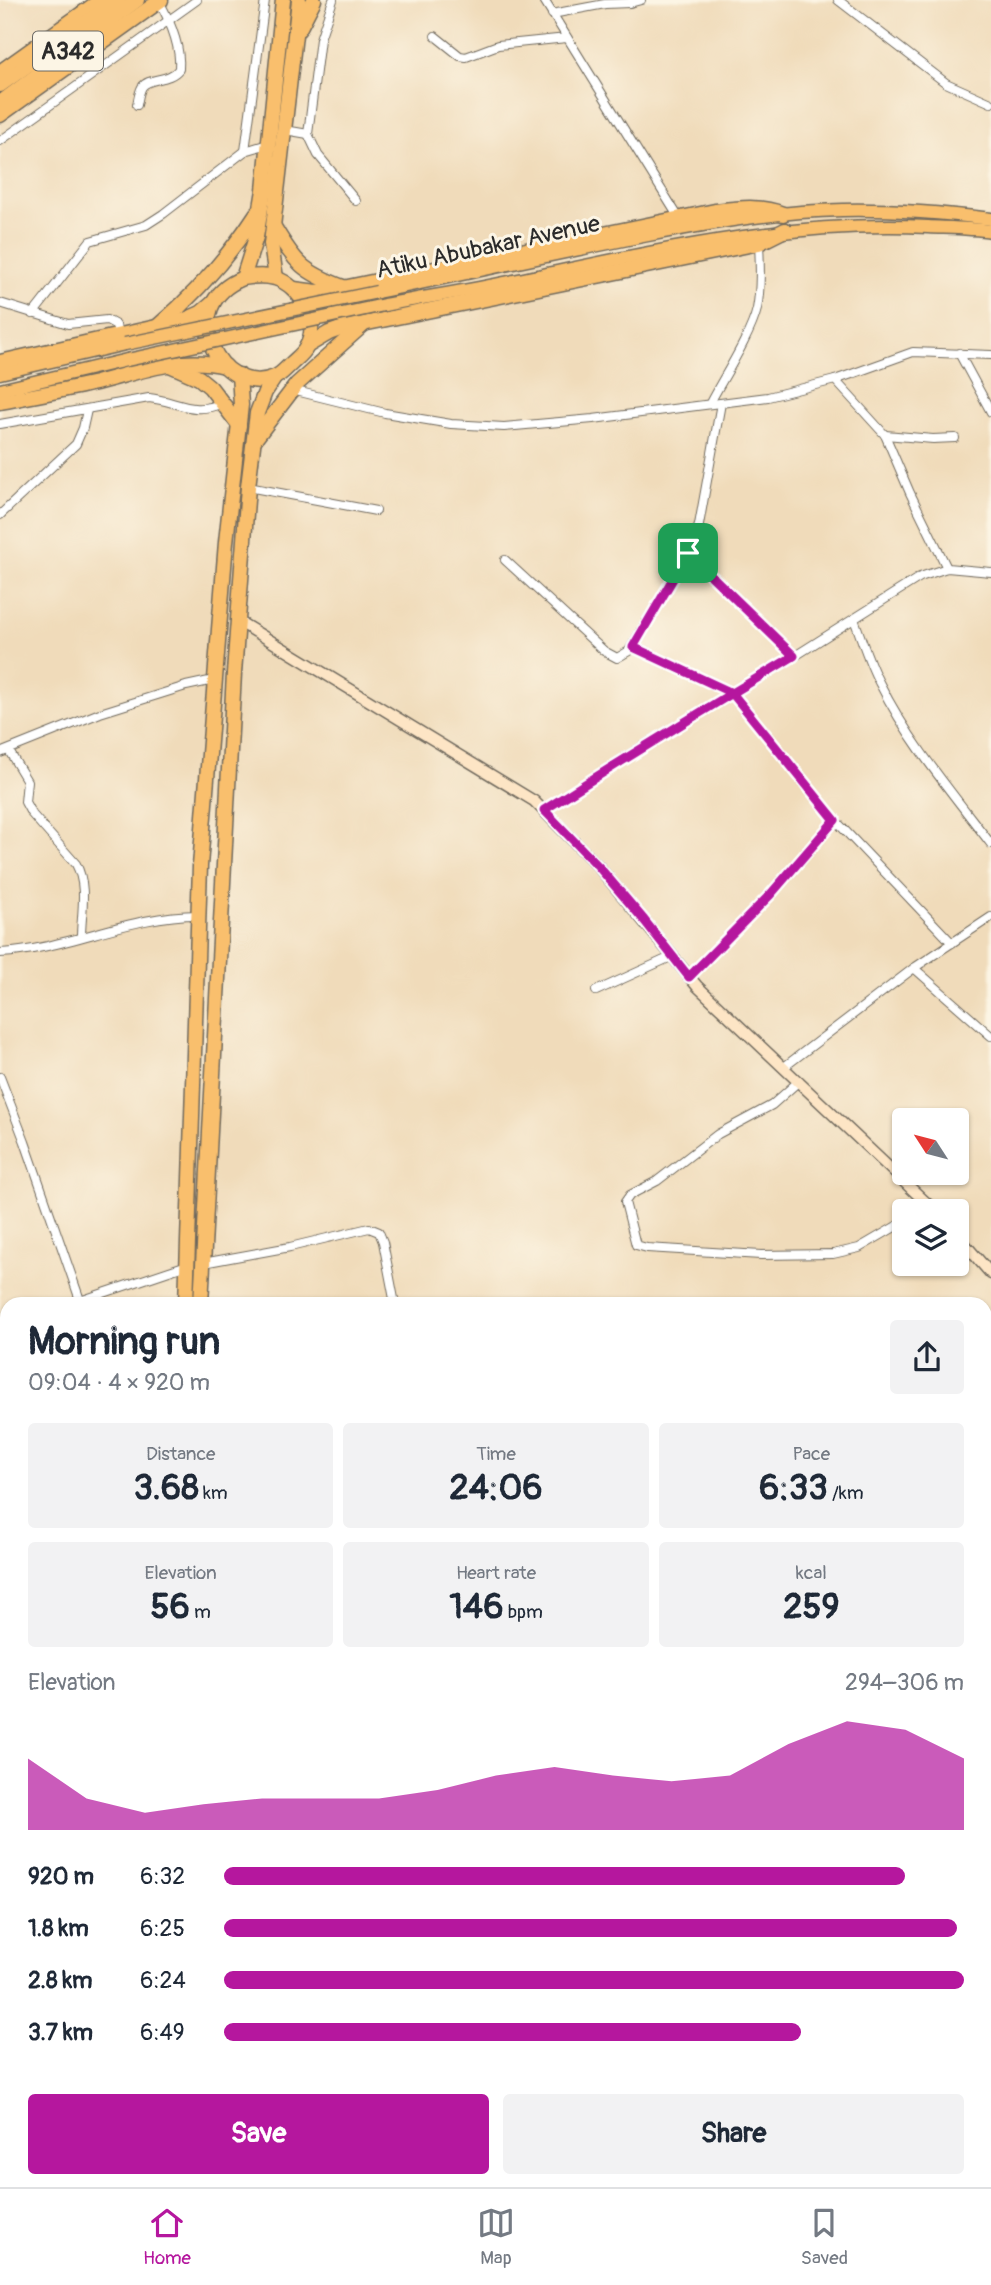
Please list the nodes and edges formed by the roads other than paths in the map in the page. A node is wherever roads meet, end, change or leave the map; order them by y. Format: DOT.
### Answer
graph roads {
  1 [pos="101,0"];
  2 [pos="118,0"];
  3 [pos="137,0"];
  4 [pos="197,0"];
  5 [pos="265,0"];
  6 [pos="283,0"];
  7 [pos="299,0"];
  8 [pos="314,0"];
  9 [pos="333,0"];
  10 [pos="544,0"];
  11 [pos="641,0"];
  12 [pos="838,0"];
  13 [pos="160,1"];
  14 [pos="552,14"];
  15 [pos="169,19"];
  16 [pos="435,36"];
  17 [pos="567,38"];
  18 [pos="294,40"];
  19 [pos="63,69"];
  20 [pos="0,72"];
  21 [pos="0,85"];
  22 [pos="77,86"];
  23 [pos="0,103"];
  24 [pos="991,103"];
  25 [pos="137,105"];
  26 [pos="0,115"];
  27 [pos="285,130"];
  28 [pos="308,134"];
  29 [pos="0,141"];
  30 [pos="268,144"];
  31 [pos="245,151"];
  32 [pos="356,201"];
  33 [pos="261,205"];
  34 [pos="783,214"];
  35 [pos="679,218"];
  36 [pos="991,219"];
  37 [pos="274,227"];
  38 [pos="785,230"];
  39 [pos="991,231"];
  40 [pos="759,243"];
  41 [pos="243,278"];
  42 [pos="276,278"];
  43 [pos="344,287"];
  44 [pos="295,289"];
  45 [pos="216,299"];
  46 [pos="0,303"];
  47 [pos="33,314"];
  48 [pos="365,323"];
  49 [pos="156,327"];
  50 [pos="121,339"];
  51 [pos="307,346"];
  52 [pos="959,353"];
  53 [pos="991,355"];
  54 [pos="0,362"];
  55 [pos="169,364"];
  56 [pos="225,366"];
  57 [pos="0,373"];
  58 [pos="239,375"];
  59 [pos="275,377"];
  60 [pos="835,380"];
  61 [pos="0,390"];
  62 [pos="292,390"];
  63 [pos="0,402"];
  64 [pos="223,403"];
  65 [pos="710,403"];
  66 [pos="721,403"];
  67 [pos="87,410"];
  68 [pos="991,412"];
  69 [pos="0,424"];
  70 [pos="239,425"];
  71 [pos="885,435"];
  72 [pos="955,438"];
  73 [pos="254,440"];
  74 [pos="248,487"];
  75 [pos="376,511"];
  76 [pos="0,515"];
  77 [pos="688,553"];
  78 [pos="505,560"];
  79 [pos="947,568"];
  80 [pos="991,572"];
  81 [pos="854,619"];
  82 [pos="238,621"];
  83 [pos="633,647"];
  84 [pos="794,656"];
  85 [pos="214,680"];
  86 [pos="732,693"];
  87 [pos="4,752"];
  88 [pos="544,810"];
  89 [pos="835,820"];
  90 [pos="991,844"];
  91 [pos="198,915"];
  92 [pos="991,917"];
  93 [pos="81,937"];
  94 [pos="952,943"];
  95 [pos="0,953"];
  96 [pos="673,957"];
  97 [pos="914,968"];
  98 [pos="689,977"];
  99 [pos="596,991"];
  100 [pos="991,1036"];
  101 [pos="784,1066"];
  102 [pos="0,1077"];
  103 [pos="799,1081"];
  104 [pos="924,1199"];
  105 [pos="892,1229"];
  106 [pos="969,1249"];
  107 [pos="203,1263"];
  108 [pos="187,1265"];
  109 [pos="991,1274"];
  110 [pos="74,1297"];
  111 [pos="91,1297"];
  112 [pos="186,1297"];
  113 [pos="201,1297"];
  114 [pos="394,1297"];
  1 -- 20 [label="highway"];
  2 -- 21 [label="highway, A342"];
  3 -- 23 [label="highway, A342"];
  4 -- 15 [label="street"];
  5 -- 31 [label="street"];
  6 -- 30 [label="highway"];
  7 -- 18 [label="highway"];
  8 -- 18 [label="highway"];
  9 -- 28 [label="street"];
  10 -- 14 [label="street"];
  11 -- 14 [label="street"];
  12 -- 24 [label="street"];
  13 -- 15 [label="street"];
  13 -- 19 [label="highway"];
  14 -- 17 [label="street"];
  15 -- 22 [label="street"];
  15 -- 25 [label="street"];
  16 -- 17 [label="street"];
  17 -- 35 [label="street"];
  18 -- 27 [label="highway"];
  19 -- 22 [label="street"];
  19 -- 26 [label="highway"];
  22 -- 29 [label="street"];
  27 -- 28 [label="street"];
  27 -- 37 [label="highway"];
  28 -- 32 [label="street"];
  30 -- 31 [label="street"];
  30 -- 33 [label="highway"];
  31 -- 47 [label="street"];
  33 -- 41 [label="highway"];
  33 -- 49 [label="highway"];
  34 -- 35 [label="highway"];
  34 -- 36 [label="main road, Atiku Abubakar Avenue"];
  34 -- 50 [label="main road, Atiku Abubakar Avenue, bridge"];
  35 -- 43 [label="highway"];
  37 -- 42 [label="highway"];
  37 -- 43 [label="highway"];
  38 -- 39 [label="main road, Atiku Abubakar Avenue"];
  38 -- 40 [label="highway"];
  38 -- 61 [label="main road, Atiku Abubakar Avenue, bridge"];
  40 -- 48 [label="highway"];
  40 -- 65 [label="street"];
  41 -- 42 [label="highway"];
  41 -- 45 [label="highway"];
  42 -- 44 [label="highway"];
  43 -- 44 [label="highway"];
  44 -- 51 [label="highway"];
  45 -- 49 [label="highway"];
  45 -- 56 [label="highway"];
  46 -- 47 [label="street"];
  47 -- 50 [label="street"];
  48 -- 51 [label="highway"];
  48 -- 62 [label="highway"];
  49 -- 50 [label="highway"];
  50 -- 54 [label="highway"];
  50 -- 57 [label="main road, Atiku Abubakar Avenue"];
  51 -- 59 [label="highway"];
  52 -- 53 [label="street"];
  52 -- 60 [label="street"];
  52 -- 68 [label="street"];
  55 -- 56 [label="highway"];
  55 -- 63 [label="highway"];
  55 -- 64 [label="highway"];
  56 -- 58 [label="highway"];
  58 -- 59 [label="highway"];
  58 -- 70 [label="highway"];
  59 -- 73 [label="highway"];
  60 -- 66 [label="street"];
  60 -- 71 [label="street"];
  62 -- 65 [label="street"];
  62 -- 73 [label="highway"];
  64 -- 67 [label="street"];
  64 -- 70 [label="highway"];
  65 -- 66 [label="street"];
  66 -- 77 [label="street"];
  67 -- 69 [label="street"];
  67 -- 76 [label="street"];
  70 -- 85 [label="highway"];
  71 -- 72 [label="street"];
  71 -- 79 [label="street"];
  73 -- 74 [label="highway"];
  74 -- 75 [label="street"];
  74 -- 82 [label="highway"];
  77 -- 83 [label="street"];
  77 -- 84 [label="street"];
  78 -- 83 [label="street"];
  79 -- 80 [label="street"];
  79 -- 81 [label="street"];
  81 -- 84 [label="street"];
  81 -- 90 [label="street"];
  82 -- 88 [label="street"];
  82 -- 107 [label="highway"];
  83 -- 86 [label="street"];
  84 -- 86 [label="street"];
  85 -- 87 [label="street"];
  85 -- 91 [label="highway"];
  86 -- 88 [label="street"];
  86 -- 89 [label="street"];
  87 -- 93 [label="street"];
  88 -- 96 [label="street"];
  89 -- 94 [label="street"];
  89 -- 98 [label="street"];
  91 -- 93 [label="street"];
  91 -- 108 [label="highway"];
  92 -- 94 [label="street"];
  93 -- 95 [label="street"];
  94 -- 97 [label="street"];
  96 -- 98 [label="street"];
  96 -- 99 [label="street"];
  97 -- 100 [label="street"];
  97 -- 101 [label="street"];
  98 -- 101 [label="street"];
  101 -- 103 [label="street"];
  102 -- 110 [label="street"];
  103 -- 104 [label="street"];
  103 -- 105 [label="street"];
  106 -- 109 [label="street"];
  107 -- 113 [label="highway"];
  107 -- 114 [label="street"];
  108 -- 111 [label="street"];
  108 -- 112 [label="highway"];
}
